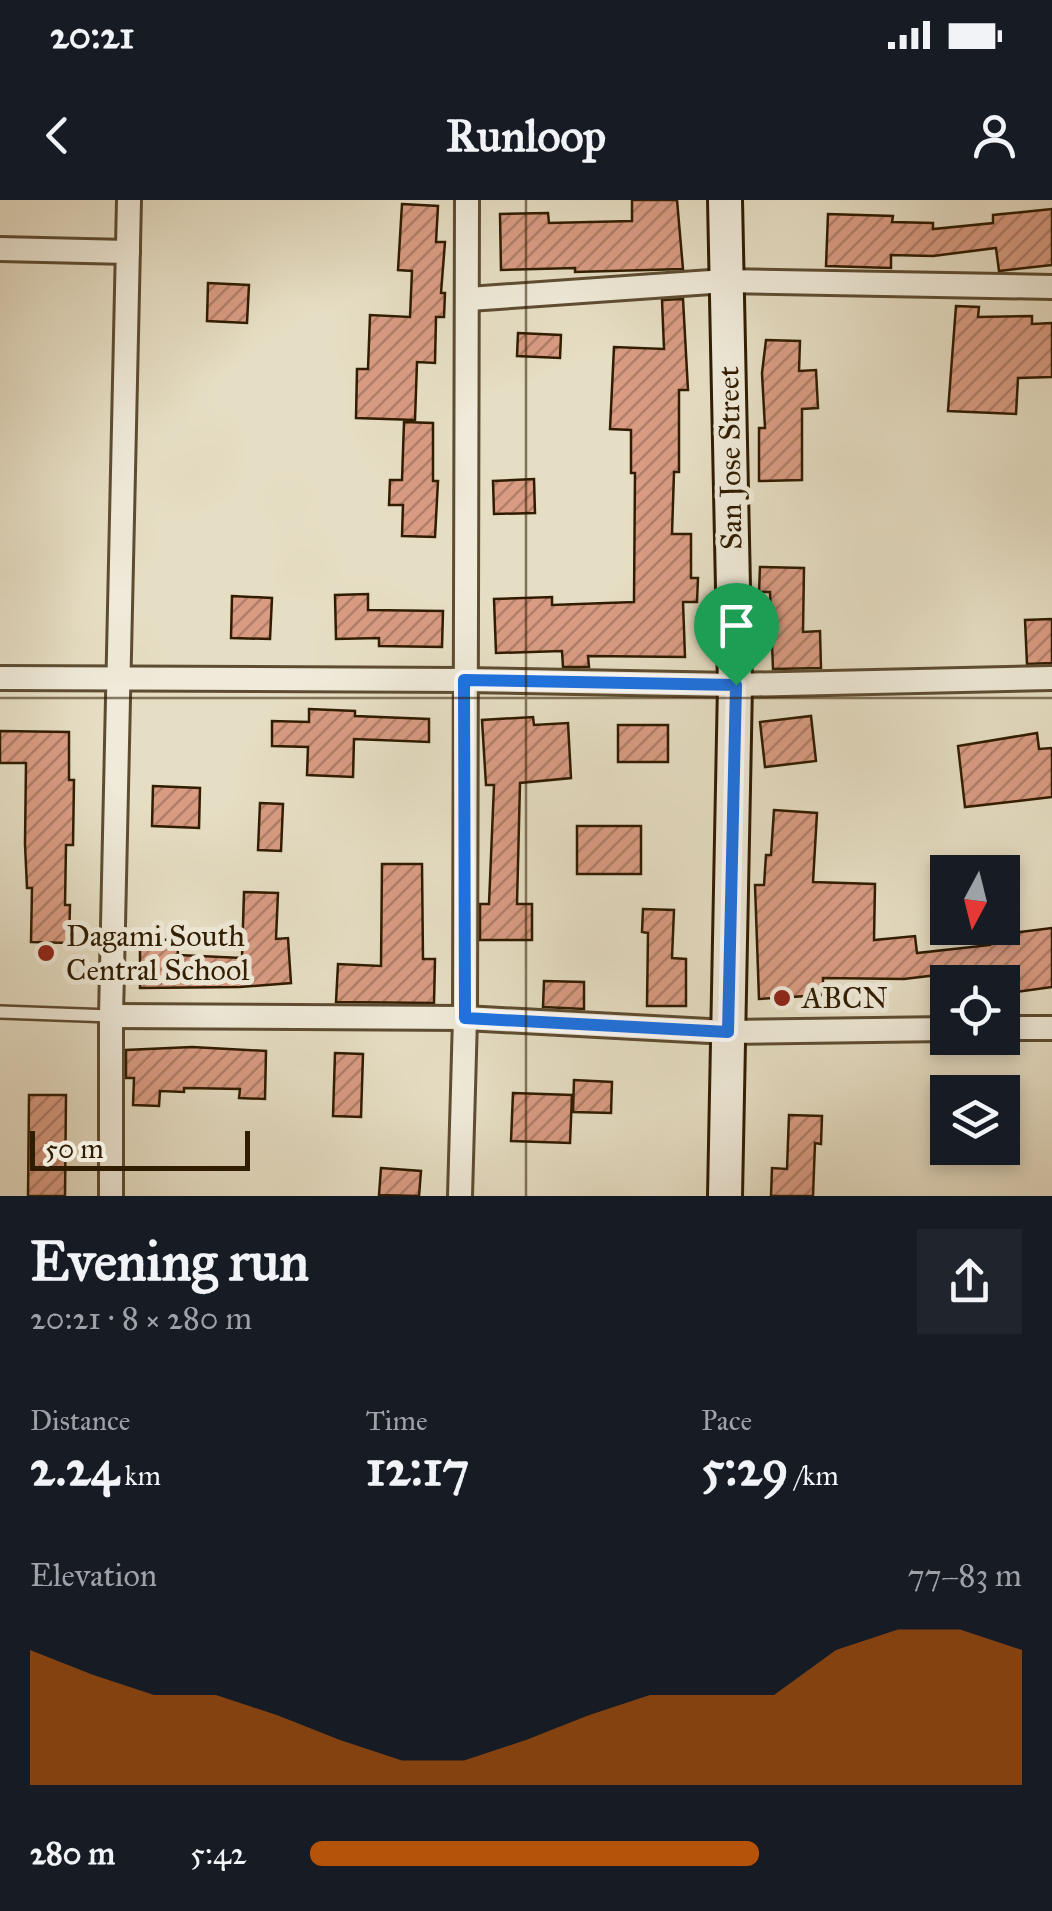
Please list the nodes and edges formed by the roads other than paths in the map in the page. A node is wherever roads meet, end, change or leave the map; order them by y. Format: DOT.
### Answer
graph roads {
  1 [pos="129,200"];
  2 [pos="468,200"];
  3 [pos="726,200"];
  4 [pos="0,249"];
  5 [pos="128,252"];
  6 [pos="725,281"];
  7 [pos="1052,286"];
  8 [pos="469,299"];
  9 [pos="0,678"];
  10 [pos="120,678"];
  11 [pos="1052,678"];
  12 [pos="464,680"];
  13 [pos="736,685"];
  14 [pos="0,1012"];
  15 [pos="111,1016"];
  16 [pos="465,1018"];
  17 [pos="930,1028"];
  18 [pos="1020,1028"];
  19 [pos="1052,1028"];
  20 [pos="728,1032"];
  21 [pos="111,1196"];
  22 [pos="460,1196"];
  23 [pos="725,1196"];
  1 -- 5 [label="street"];
  2 -- 8 [label="street"];
  3 -- 6 [label="street, San Jose Street"];
  4 -- 5 [label="street"];
  5 -- 10 [label="street"];
  6 -- 7 [label="street"];
  6 -- 8 [label="street"];
  6 -- 13 [label="street, San Jose Street"];
  8 -- 12 [label="street"];
  9 -- 10 [label="street"];
  10 -- 12 [label="street"];
  10 -- 15 [label="street"];
  11 -- 13 [label="street"];
  12 -- 13 [label="street"];
  12 -- 16 [label="street"];
  13 -- 20 [label="street, San Jose Street"];
  14 -- 15 [label="lane"];
  15 -- 16 [label="street"];
  15 -- 21 [label="street"];
  16 -- 20 [label="street"];
  16 -- 22 [label="street"];
  17 -- 20 [label="street"];
  18 -- 19 [label="street"];
  20 -- 23 [label="street, San Jose Street"];
}
